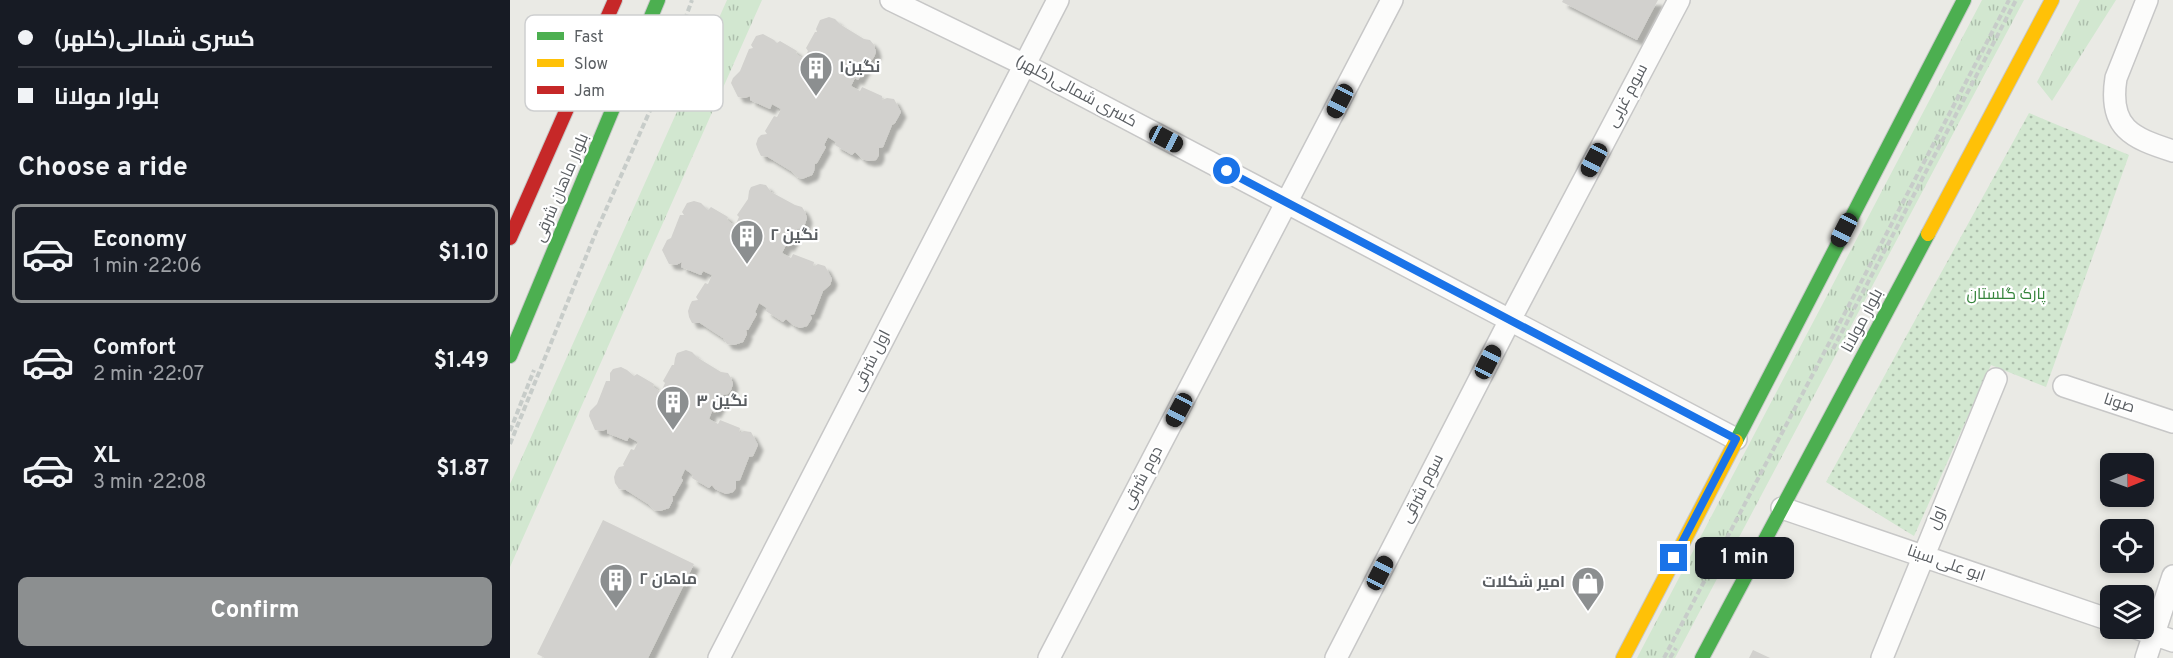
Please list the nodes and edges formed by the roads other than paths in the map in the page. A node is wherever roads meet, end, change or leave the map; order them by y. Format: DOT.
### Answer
graph roads {
  1 [pos="615,0"];
  2 [pos="658,0"];
  3 [pos="891,0"];
  4 [pos="1058,0"];
  5 [pos="1392,0"];
  6 [pos="1679,0"];
  7 [pos="1964,0"];
  8 [pos="2052,0"];
  9 [pos="2147,0"];
  10 [pos="608,15"];
  11 [pos="652,15"];
  12 [pos="1025,65"];
  13 [pos="566,111"];
  14 [pos="612,111"];
  15 [pos="2173,151"];
  16 [pos="1287,203"];
  17 [pos="510,238"];
  18 [pos="1510,320"];
  19 [pos="510,356"];
  20 [pos="1996,379"];
  21 [pos="2064,386"];
  22 [pos="2173,423"];
  23 [pos="1736,439"];
  24 [pos="1782,508"];
  25 [pos="1922,556"];
  26 [pos="2173,576"];
  27 [pos="2100,617"];
  28 [pos="2154,635"];
  29 [pos="2153,639"];
  30 [pos="719,658"];
  31 [pos="1049,658"];
  32 [pos="1336,658"];
  33 [pos="1623,658"];
  34 [pos="1702,658"];
  35 [pos="1882,658"];
  36 [pos="2146,658"];
  1 -- 10 [label="main road, بلوار ماهان شرقی"];
  2 -- 11 [label="main road, بلوار ماهان شرقی"];
  3 -- 12 [label="street, کسری شمالی(کلهر)"];
  4 -- 12 [label="street, اول شرقی"];
  5 -- 16 [label="street, دوم شرقی"];
  6 -- 18 [label="street, سوم غربی"];
  7 -- 23 [label="main road"];
  8 -- 24 [label="main road, بلوار مولانا"];
  9 -- 15 [label="street"];
  12 -- 16 [label="street, کسری شمالی(کلهر)"];
  12 -- 30 [label="street, اول شرقی"];
  13 -- 17 [label="main road, بلوار ماهان شرقی"];
  14 -- 19 [label="main road, بلوار ماهان شرقی"];
  16 -- 18 [label="street, کسری شمالی(کلهر)"];
  16 -- 31 [label="street, دوم شرقی"];
  18 -- 23 [label="street, کسری شمالی(کلهر)"];
  18 -- 32 [label="street, سوم شرقی"];
  20 -- 25 [label="street, اول"];
  21 -- 22 [label="street, صونا"];
  23 -- 33 [label="main road"];
  24 -- 25 [label="street, ابو علی سینا"];
  24 -- 34 [label="main road, بلوار مولانا"];
  25 -- 27 [label="street, ابو علی سینا"];
  25 -- 35 [label="street, اول"];
  26 -- 28 [label="street"];
  29 -- 36 [label="street"];
}
